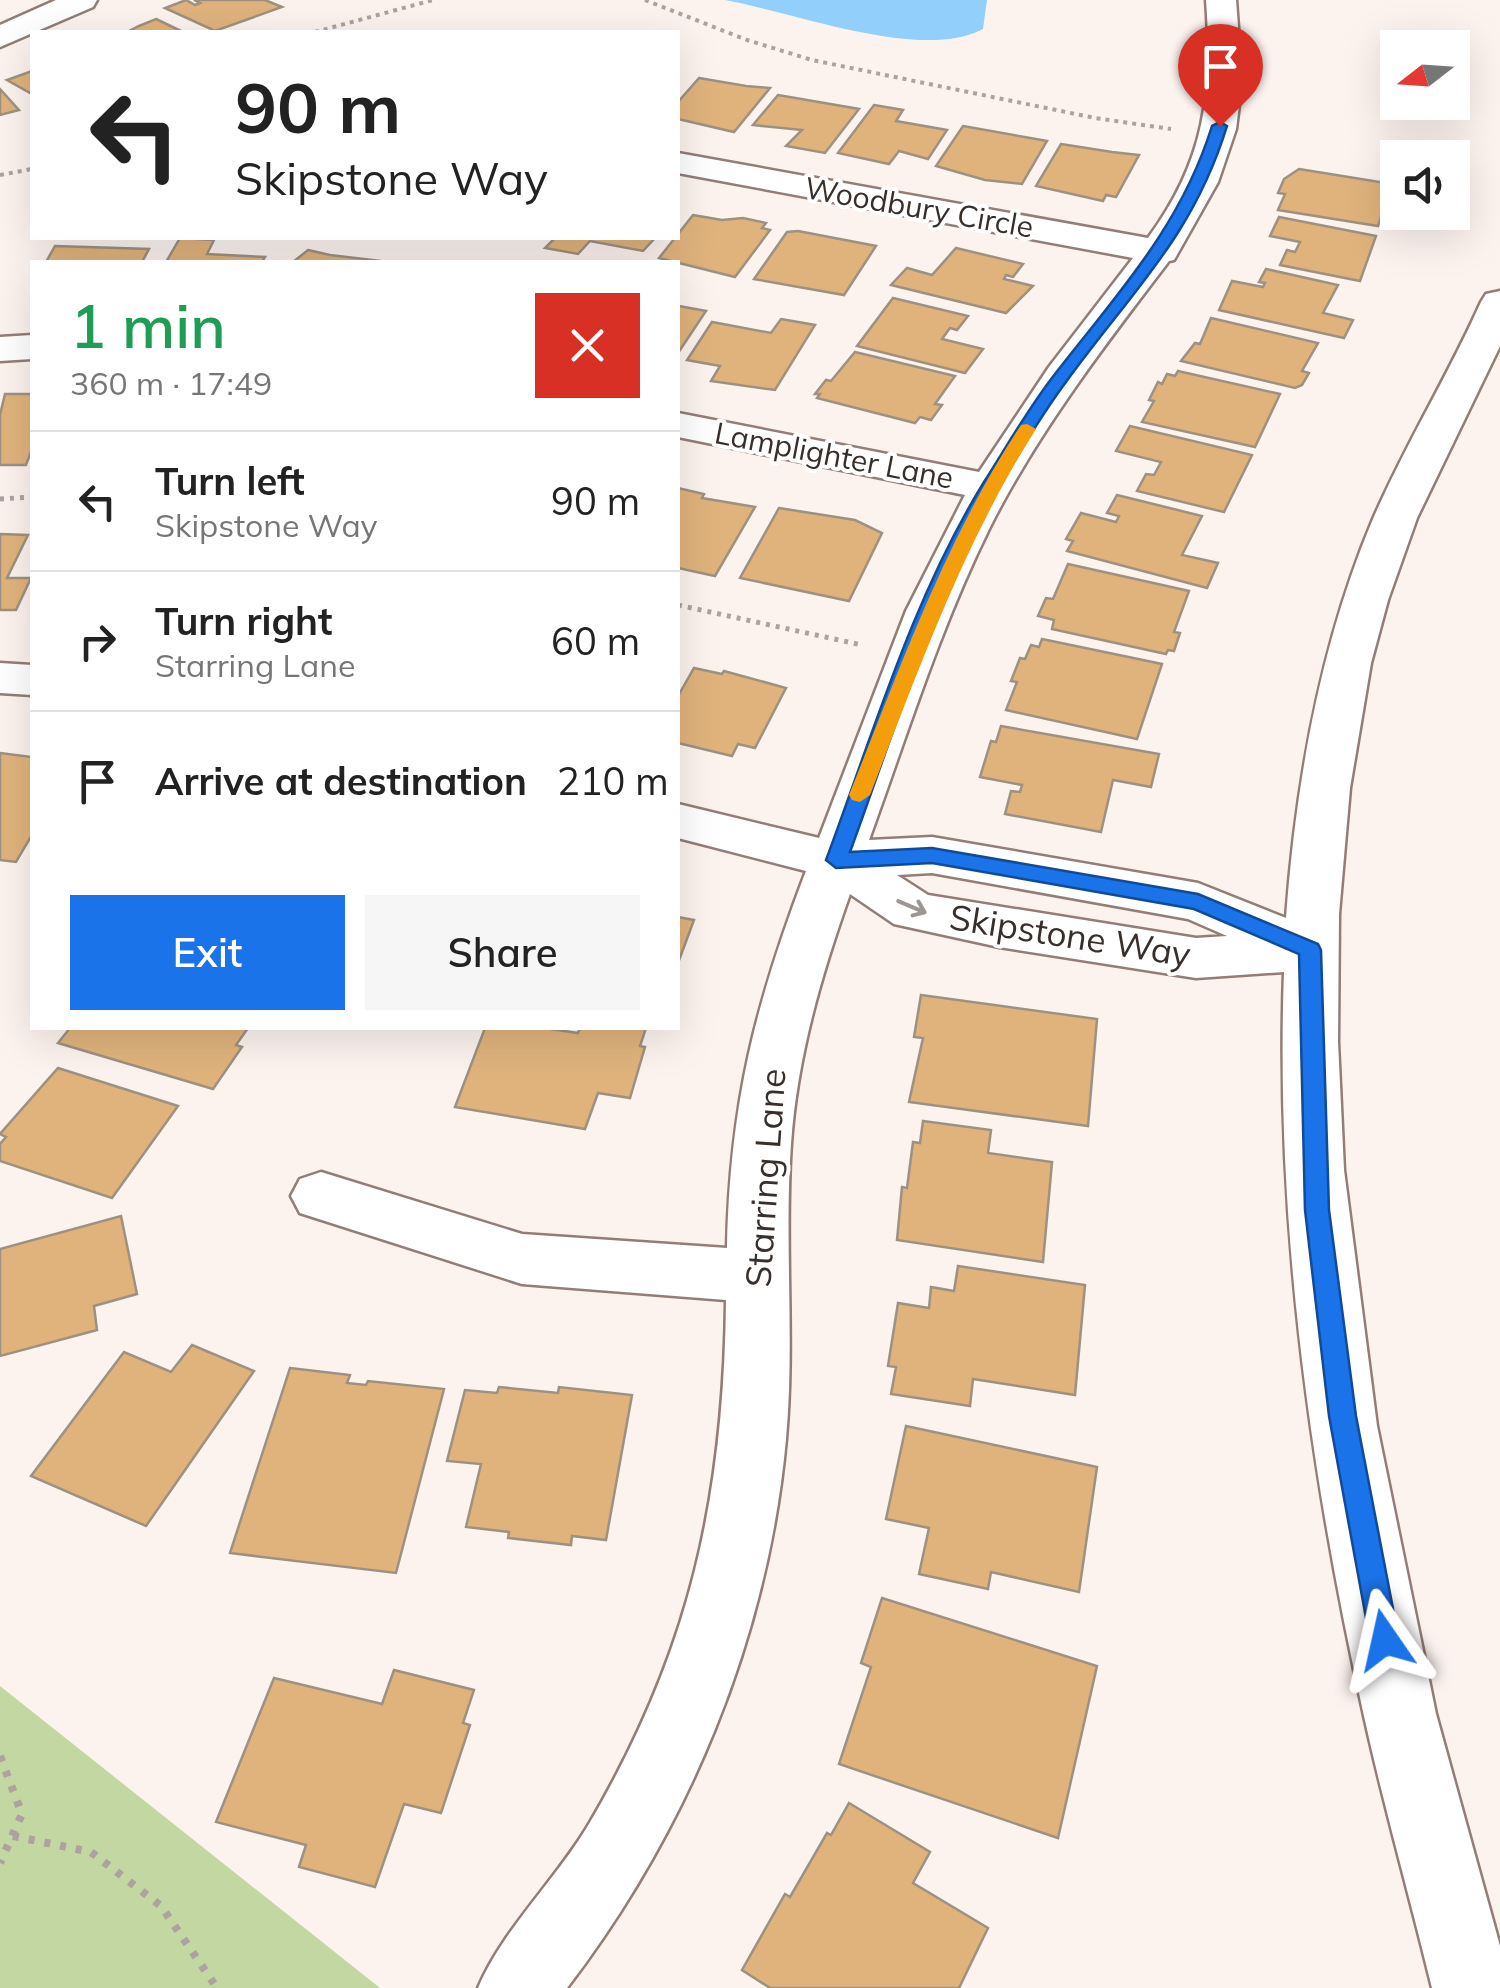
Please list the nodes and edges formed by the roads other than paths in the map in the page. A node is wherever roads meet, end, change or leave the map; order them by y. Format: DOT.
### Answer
graph roads {
  1 [pos="82,0"];
  2 [pos="1221,0"];
  3 [pos="0,37"];
  4 [pos="680,164"];
  5 [pos="1161,252"];
  6 [pos="1500,302"];
  7 [pos="30,347"];
  8 [pos="0,349"];
  9 [pos="680,425"];
  10 [pos="990,486"];
  11 [pos="0,678"];
  12 [pos="30,680"];
  13 [pos="680,821"];
  14 [pos="836,860"];
  15 [pos="1310,950"];
  16 [pos="320,1196"];
  17 [pos="757,1276"];
  18 [pos="518,1988"];
  19 [pos="1472,1988"];
  1 -- 3 [label="street"];
  2 -- 5 [label="street, Starring Lane"];
  4 -- 5 [label="street, Woodbury Circle"];
  5 -- 10 [label="street, Starring Lane"];
  6 -- 15 [label="street"];
  7 -- 8 [label="street"];
  9 -- 10 [label="street, Lamplighter Lane"];
  10 -- 14 [label="street, Starring Lane"];
  11 -- 12 [label="street"];
  13 -- 14 [label="street, Skipstone Way"];
  14 -- 15 [label="street, Skipstone Way"];
  14 -- 17 [label="street, Starring Lane"];
  15 -- 19 [label="street"];
  16 -- 17 [label="street"];
  17 -- 18 [label="street, Starring Lane"];
}
